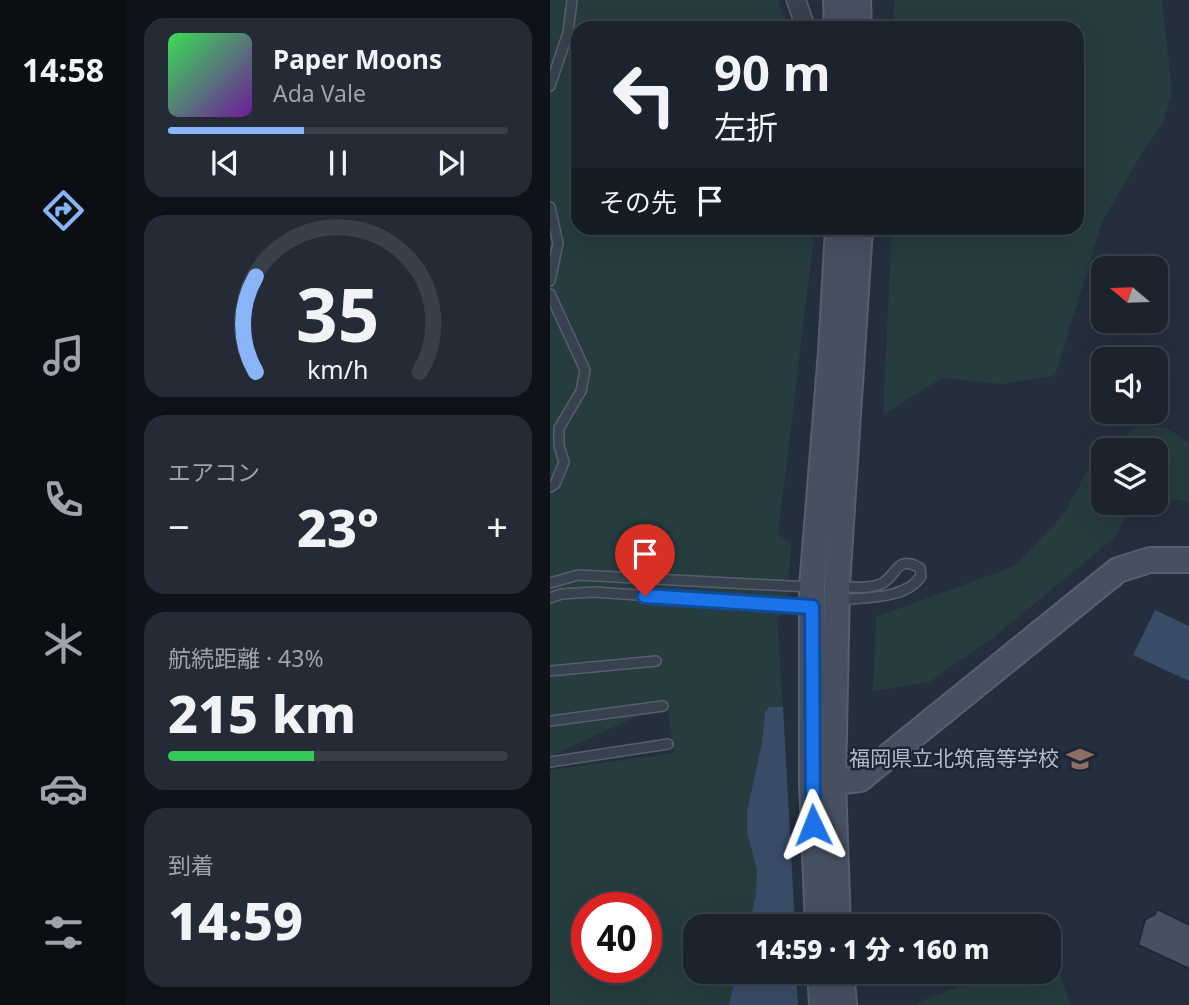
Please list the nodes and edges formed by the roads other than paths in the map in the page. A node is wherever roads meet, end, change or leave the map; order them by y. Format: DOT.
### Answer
graph roads {
  1 [pos="572,0"];
  2 [pos="796,0"];
  3 [pos="836,0"];
  4 [pos="858,0"];
  5 [pos="804,21"];
  6 [pos="837,21"];
  7 [pos="859,21"];
  8 [pos="550,86"];
  9 [pos="550,207"];
  10 [pos="838,235"];
  11 [pos="860,235"];
  12 [pos="550,281"];
  13 [pos="550,294"];
  14 [pos="550,487"];
  15 [pos="1189,560"];
  16 [pos="550,583"];
  17 [pos="812,597"];
  18 [pos="550,598"];
  19 [pos="837,598"];
  20 [pos="656,661"];
  21 [pos="550,671"];
  22 [pos="663,706"];
  23 [pos="550,721"];
  24 [pos="668,744"];
  25 [pos="550,762"];
  26 [pos="823,783"];
  27 [pos="818,914"];
  28 [pos="837,914"];
  29 [pos="821,984"];
  30 [pos="842,984"];
  31 [pos="822,1005"];
  32 [pos="844,1005"];
  1 -- 8 [label="lane"];
  2 -- 5 [label="street"];
  3 -- 6 [label="street"];
  4 -- 7 [label="street"];
  9 -- 12 [label="lane"];
  10 -- 17 [label="street"];
  11 -- 19 [label="street"];
  13 -- 14 [label="lane"];
  15 -- 26 [label="street"];
  16 -- 17 [label="lane"];
  17 -- 18 [label="lane"];
  17 -- 19 [label="lane"];
  17 -- 19 [label="lane"];
  17 -- 26 [label="street"];
  19 -- 19 [label="lane"];
  19 -- 26 [label="street"];
  20 -- 21 [label="lane"];
  22 -- 23 [label="lane"];
  24 -- 25 [label="lane"];
  26 -- 27 [label="street"];
  26 -- 28 [label="street"];
  29 -- 31 [label="street"];
  30 -- 32 [label="street"];
}
